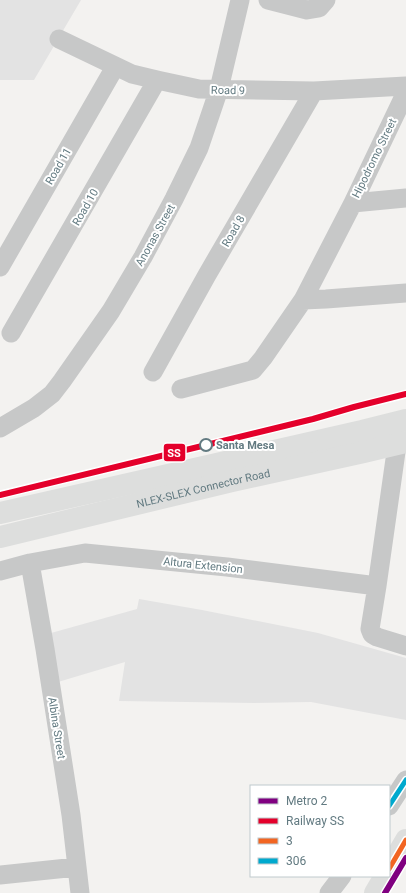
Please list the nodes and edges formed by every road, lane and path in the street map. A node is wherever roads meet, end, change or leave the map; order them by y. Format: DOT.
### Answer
graph roads {
  1 [pos="240,0"];
  2 [pos="268,0"];
  3 [pos="326,0"];
  4 [pos="59,39"];
  5 [pos="115,66"];
  6 [pos="157,80"];
  7 [pos="406,86"];
  8 [pos="219,89"];
  9 [pos="314,91"];
  10 [pos="406,92"];
  11 [pos="406,198"];
  12 [pos="353,203"];
  13 [pos="0,266"];
  14 [pos="406,293"];
  15 [pos="303,300"];
  16 [pos="11,333"];
  17 [pos="152,372"];
  18 [pos="181,389"];
  19 [pos="406,420"];
  20 [pos="0,428"];
  21 [pos="397,441"];
  22 [pos="0,513"];
  23 [pos="0,537"];
  24 [pos="30,563"];
  25 [pos="0,571"];
  26 [pos="377,586"];
  27 [pos="406,646"];
  28 [pos="406,780"];
  29 [pos="390,804"];
  30 [pos="406,840"];
  31 [pos="77,867"];
  32 [pos="390,867"];
  33 [pos="0,875"];
  34 [pos="341,877"];
  35 [pos="384,877"];
  36 [pos="80,893"];
  37 [pos="329,893"];
  38 [pos="375,893"];
  1 -- 8 [label="street, Anonas Street"];
  2 -- 3 [label="street"];
  4 -- 5 [label="street, Road 9"];
  5 -- 6 [label="street, Road 9"];
  5 -- 13 [label="street, Road 11"];
  6 -- 8 [label="street, Road 9"];
  6 -- 16 [label="street, Road 10"];
  7 -- 9 [label="street, Road 9"];
  8 -- 9 [label="street, Road 9"];
  8 -- 20 [label="street, Anonas Street"];
  9 -- 17 [label="street, Road 8"];
  10 -- 12 [label="street, Hipodromo Street"];
  11 -- 12 [label="street, Hipodromo Street"];
  12 -- 15 [label="street, Hipodromo Street"];
  14 -- 15 [label="street"];
  15 -- 18 [label="street, Hipodromo Street"];
  19 -- 22 [label="main road, NLEX-SLEX Connector Road"];
  21 -- 23 [label="main road, NLEX-SLEX Connector Road"];
  21 -- 26 [label="street"];
  24 -- 25 [label="street, Altura Extension"];
  24 -- 26 [label="street, Altura Extension"];
  24 -- 31 [label="street, Albina Street"];
  26 -- 27 [label="street"];
  28 -- 29 [label="street"];
  30 -- 32 [label="main road"];
  31 -- 33 [label="street"];
  31 -- 36 [label="street, Albina Street"];
  34 -- 37 [label="street"];
  35 -- 38 [label="main road"];
}
